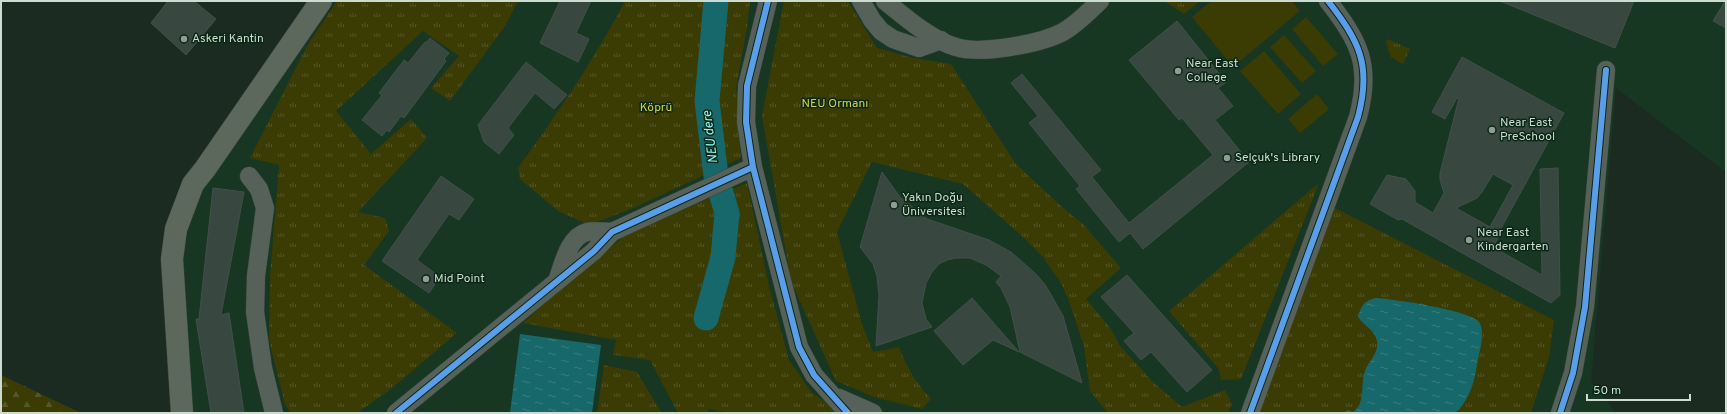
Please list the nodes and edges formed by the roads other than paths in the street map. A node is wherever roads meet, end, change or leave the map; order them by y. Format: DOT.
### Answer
graph roads {
  1 [pos="321,1"];
  2 [pos="768,1"];
  3 [pos="861,1"];
  4 [pos="885,1"];
  5 [pos="1100,1"];
  6 [pos="1328,1"];
  7 [pos="941,40"];
  8 [pos="1606,70"];
  9 [pos="752,168"];
  10 [pos="249,176"];
  11 [pos="832,395"];
  12 [pos="182,413"];
  13 [pos="274,413"];
  14 [pos="396,413"];
  15 [pos="848,413"];
  16 [pos="873,413"];
  17 [pos="1250,413"];
  18 [pos="1560,413"];
  1 -- 12 [label="main road"];
  2 -- 9 [label="street"];
  3 -- 7 [label="street"];
  4 -- 7 [label="street"];
  5 -- 7 [label="street"];
  6 -- 17 [label="street"];
  8 -- 18 [label="street"];
  9 -- 11 [label="street"];
  9 -- 14 [label="street"];
  10 -- 13 [label="street"];
  11 -- 15 [label="street"];
  11 -- 16 [label="street"];
}
